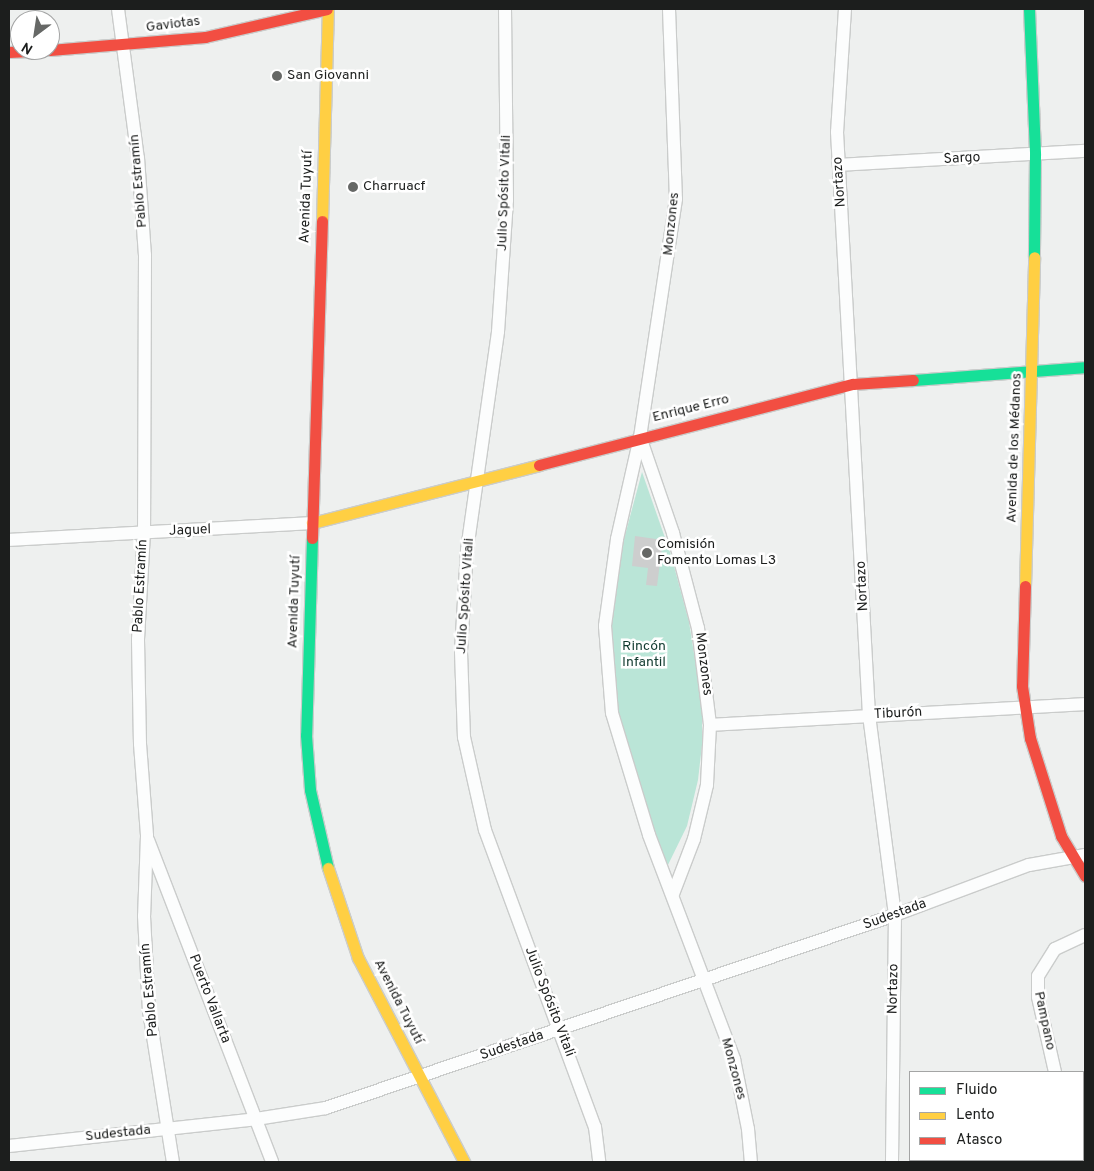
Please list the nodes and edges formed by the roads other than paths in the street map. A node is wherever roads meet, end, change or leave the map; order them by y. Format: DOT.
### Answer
graph roads {
  1 [pos="118,9"];
  2 [pos="327,9"];
  3 [pos="505,9"];
  4 [pos="669,9"];
  5 [pos="844,9"];
  6 [pos="1029,9"];
  7 [pos="123,45"];
  8 [pos="60,49"];
  9 [pos="1085,151"];
  10 [pos="1035,155"];
  11 [pos="839,165"];
  12 [pos="1085,367"];
  13 [pos="1033,369"];
  14 [pos="853,384"];
  15 [pos="640,437"];
  16 [pos="478,482"];
  17 [pos="312,523"];
  18 [pos="144,532"];
  19 [pos="9,540"];
  20 [pos="1085,704"];
  21 [pos="1023,707"];
  22 [pos="869,715"];
  23 [pos="710,725"];
  24 [pos="147,836"];
  25 [pos="1085,855"];
  26 [pos="1072,856"];
  27 [pos="1085,876"];
  28 [pos="673,894"];
  29 [pos="895,915"];
  30 [pos="1085,935"];
  31 [pos="704,980"];
  32 [pos="560,1029"];
  33 [pos="1055,1071"];
  34 [pos="420,1078"];
  35 [pos="256,1119"];
  36 [pos="169,1128"];
  37 [pos="9,1146"];
  38 [pos="173,1162"];
  39 [pos="272,1162"];
  40 [pos="464,1162"];
  41 [pos="599,1162"];
  42 [pos="751,1162"];
  43 [pos="892,1162"];
  1 -- 7 [label="street, Pablo Estramín"];
  2 -- 7 [label="street, Gaviotas"];
  2 -- 17 [label="street, Avenida Tuyutí"];
  3 -- 16 [label="street, Julio Spósito Vitali"];
  4 -- 15 [label="street, Monzones"];
  5 -- 11 [label="street, Nortazo"];
  6 -- 10 [label="street, Avenida de los Médanos"];
  7 -- 8 [label="street, Gaviotas"];
  7 -- 18 [label="street, Pablo Estramín"];
  9 -- 10 [label="street, Sargo"];
  10 -- 11 [label="street, Sargo"];
  10 -- 13 [label="street, Avenida de los Médanos"];
  11 -- 14 [label="street, Nortazo"];
  12 -- 13 [label="street, Enrique Erro"];
  13 -- 14 [label="street, Enrique Erro"];
  13 -- 21 [label="street, Avenida de los Médanos"];
  14 -- 15 [label="street, Enrique Erro"];
  14 -- 22 [label="street, Nortazo"];
  15 -- 16 [label="street, Enrique Erro"];
  15 -- 23 [label="street, Monzones"];
  15 -- 28 [label="street, Monzones"];
  16 -- 17 [label="street, Enrique Erro"];
  16 -- 32 [label="street, Julio Spósito Vitali"];
  17 -- 18 [label="street, Jaguel"];
  17 -- 34 [label="street, Avenida Tuyutí"];
  18 -- 19 [label="street, Jaguel"];
  18 -- 24 [label="street, Pablo Estramín"];
  20 -- 21 [label="street, Tiburón"];
  21 -- 22 [label="street, Tiburón"];
  21 -- 26 [label="street, Avenida de los Médanos"];
  22 -- 23 [label="street, Tiburón"];
  22 -- 29 [label="street, Nortazo"];
  23 -- 28 [label="street, Monzones"];
  24 -- 35 [label="street, Puerto Vallarta"];
  24 -- 36 [label="street, Pablo Estramín"];
  25 -- 26 [label="street, Sudestada"];
  26 -- 27 [label="street, Avenida de los Médanos"];
  26 -- 29 [label="street, Sudestada"];
  28 -- 31 [label="street, Monzones"];
  29 -- 31 [label="street, Sudestada"];
  29 -- 43 [label="street, Nortazo"];
  30 -- 33 [label="street, Pampano"];
  31 -- 32 [label="street, Sudestada"];
  31 -- 42 [label="street, Monzones"];
  32 -- 34 [label="street, Sudestada"];
  32 -- 41 [label="street, Julio Spósito Vitali"];
  34 -- 35 [label="street, Sudestada"];
  34 -- 40 [label="street, Avenida Tuyutí"];
  35 -- 36 [label="street, Sudestada"];
  35 -- 39 [label="street, Puerto Vallarta"];
  36 -- 37 [label="street, Sudestada"];
  36 -- 38 [label="street, Pablo Estramín"];
}
